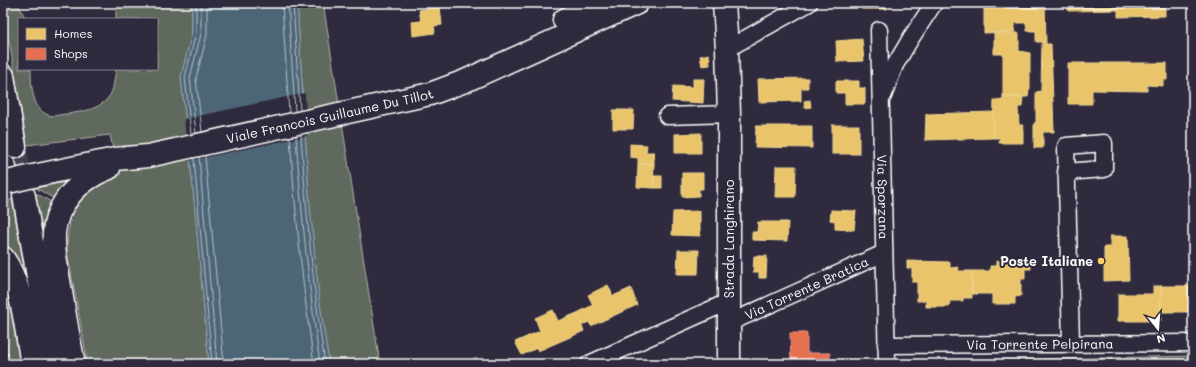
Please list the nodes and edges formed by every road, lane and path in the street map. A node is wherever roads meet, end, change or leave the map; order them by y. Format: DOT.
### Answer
graph roads {
  1 [pos="597,3"];
  2 [pos="637,3"];
  3 [pos="693,3"];
  4 [pos="699,3"];
  5 [pos="707,3"];
  6 [pos="724,3"];
  7 [pos="809,3"];
  8 [pos="934,3"];
  9 [pos="879,30"];
  10 [pos="727,40"];
  11 [pos="3,76"];
  12 [pos="370,100"];
  13 [pos="880,104"];
  14 [pos="729,114"];
  15 [pos="668,116"];
  16 [pos="15,148"];
  17 [pos="115,158"];
  18 [pos="1066,172"];
  19 [pos="5,175"];
  20 [pos="24,196"];
  21 [pos="884,253"];
  22 [pos="3,258"];
  23 [pos="730,301"];
  24 [pos="729,323"];
  25 [pos="3,331"];
  26 [pos="1193,343"];
  27 [pos="1071,344"];
  28 [pos="886,345"];
  29 [pos="9,364"];
  30 [pos="32,364"];
  31 [pos="53,364"];
  32 [pos="74,364"];
  33 [pos="589,364"];
  34 [pos="729,364"];
  35 [pos="887,364"];
  1 -- 12 [label="main road, Viale Francois Guillaume Du Tillot"];
  2 -- 12 [label="main road, Viale Francois Guillaume Du Tillot"];
  3 -- 4 [label="path"];
  5 -- 10 [label="main road, Strada Langhirano"];
  6 -- 10 [label="main road, Strada Langhirano"];
  7 -- 10 [label="street"];
  8 -- 13 [label="street"];
  9 -- 13 [label="street, Via Sporzana"];
  10 -- 14 [label="main road, Strada Langhirano"];
  11 -- 16 [label="main road"];
  12 -- 17 [label="main road, Viale Francois Guillaume Du Tillot"];
  12 -- 17 [label="main road, Viale Francois Guillaume Du Tillot"];
  13 -- 21 [label="street, Via Sporzana"];
  14 -- 15 [label="street"];
  14 -- 23 [label="main road, Strada Langhirano"];
  17 -- 19 [label="main road, Viale Francois Guillaume Du Tillot"];
  17 -- 32 [label="main road"];
  18 -- 27 [label="street"];
  20 -- 31 [label="main road"];
  21 -- 24 [label="street, Via Torrente Bratica"];
  21 -- 28 [label="street, Via Sporzana"];
  22 -- 30 [label="main road"];
  23 -- 24 [label="main road, Strada Langhirano"];
  23 -- 33 [label="street, Via Torrente Bratica"];
  24 -- 34 [label="main road, Strada Langhirano"];
  25 -- 29 [label="path"];
  26 -- 27 [label="street, Via Torrente Pelpirana"];
  27 -- 28 [label="street, Via Torrente Pelpirana"];
  28 -- 35 [label="street, Via Sporzana"];
}
